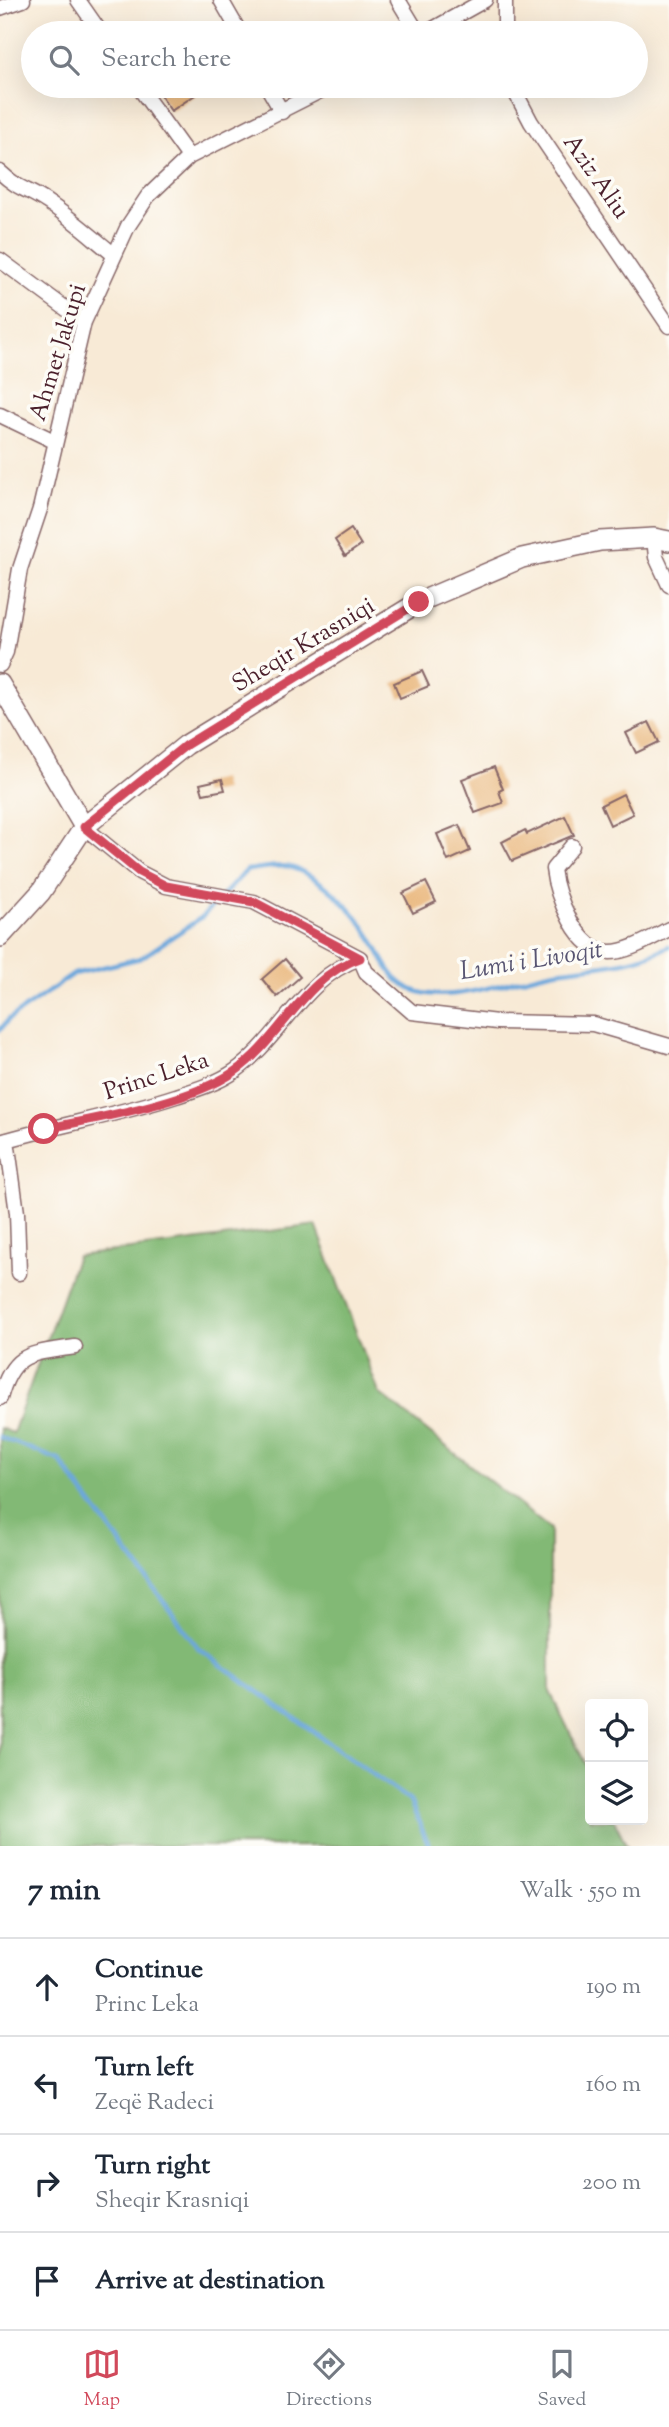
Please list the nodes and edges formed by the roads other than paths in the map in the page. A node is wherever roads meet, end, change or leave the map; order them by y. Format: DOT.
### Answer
graph roads {
  1 [pos="23,0"];
  2 [pos="78,0"];
  3 [pos="222,0"];
  4 [pos="398,0"];
  5 [pos="485,0"];
  6 [pos="505,0"];
  7 [pos="0,8"];
  8 [pos="93,21"];
  9 [pos="233,21"];
  10 [pos="411,21"];
  11 [pos="447,21"];
  12 [pos="505,21"];
  13 [pos="147,98"];
  14 [pos="274,98"];
  15 [pos="308,98"];
  16 [pos="518,98"];
  17 [pos="282,112"];
  18 [pos="189,157"];
  19 [pos="0,172"];
  20 [pos="113,254"];
  21 [pos="0,260"];
  22 [pos="85,322"];
  23 [pos="669,326"];
  24 [pos="0,415"];
  25 [pos="54,441"];
  26 [pos="662,540"];
  27 [pos="669,585"];
  28 [pos="0,665"];
  29 [pos="0,684"];
  30 [pos="84,827"];
  31 [pos="572,846"];
  32 [pos="669,929"];
  33 [pos="0,937"];
  34 [pos="360,958"];
  35 [pos="669,1046"];
  36 [pos="4,1141"];
  37 [pos="19,1273"];
  38 [pos="75,1347"];
  39 [pos="0,1398"];
  1 -- 7 [label="street"];
  2 -- 8 [label="street"];
  3 -- 9 [label="street"];
  4 -- 10 [label="street"];
  5 -- 11 [label="street"];
  6 -- 12 [label="street"];
  13 -- 18 [label="street"];
  14 -- 17 [label="street"];
  15 -- 17 [label="street, Ahmet Jakupi"];
  16 -- 23 [label="street, Aziz Aliu"];
  17 -- 18 [label="street, Ahmet Jakupi"];
  18 -- 20 [label="street, Ahmet Jakupi"];
  19 -- 20 [label="street"];
  20 -- 22 [label="street, Ahmet Jakupi"];
  21 -- 22 [label="street"];
  22 -- 25 [label="street, Ahmet Jakupi"];
  24 -- 25 [label="street, Ahmet Jakupi"];
  25 -- 28 [label="street, Ahmet Jakupi"];
  26 -- 27 [label="street, Sheqir Krasniqi"];
  26 -- 30 [label="street, Sheqir Krasniqi"];
  29 -- 30 [label="street"];
  30 -- 33 [label="street, Sheqir Krasniqi"];
  30 -- 34 [label="street"];
  31 -- 32 [label="street"];
  34 -- 35 [label="street"];
  34 -- 36 [label="street, Princ Leka"];
  36 -- 37 [label="street, Princ Leka"];
  38 -- 39 [label="street"];
}
